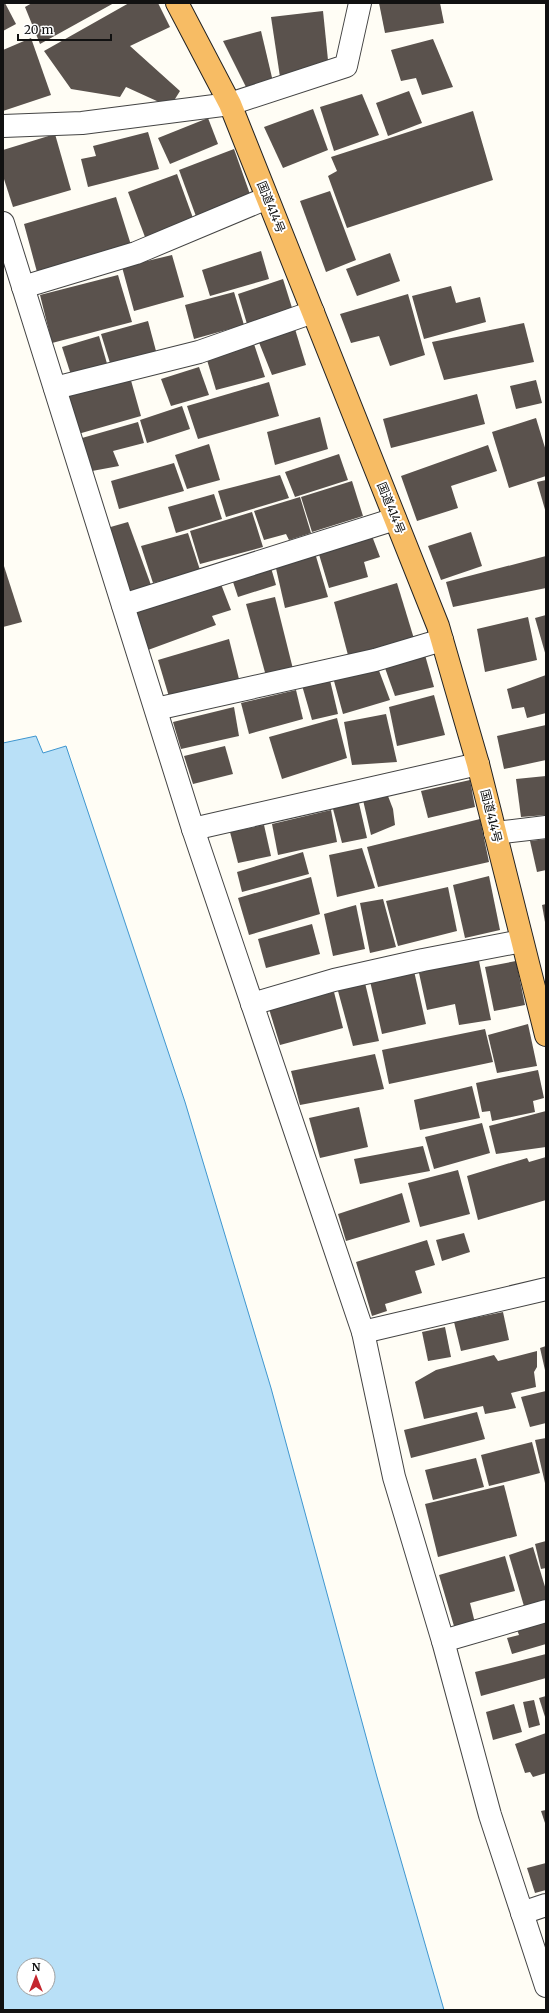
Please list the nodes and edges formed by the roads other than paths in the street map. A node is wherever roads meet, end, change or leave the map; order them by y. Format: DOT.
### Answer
graph roads {
  1 [pos="176,3"];
  2 [pos="360,3"];
  3 [pos="230,104"];
  4 [pos="3,126"];
  5 [pos="267,198"];
  6 [pos="3,223"];
  7 [pos="23,287"];
  8 [pos="313,312"];
  9 [pos="55,388"];
  10 [pos="395,519"];
  11 [pos="123,606"];
  12 [pos="442,640"];
  13 [pos="156,709"];
  14 [pos="478,764"];
  15 [pos="546,827"];
  16 [pos="193,829"];
  17 [pos="495,833"];
  18 [pos="522,941"];
  19 [pos="252,1004"];
  20 [pos="546,1035"];
  21 [pos="546,1289"];
  22 [pos="363,1332"];
  23 [pos="546,1611"];
  24 [pos="443,1641"];
  25 [pos="546,1905"];
  26 [pos="522,1913"];
  27 [pos="546,1986"];
  1 -- 3 [label="highway, 国道414号"];
  2 -- 3 [label="street"];
  3 -- 4 [label="street"];
  3 -- 5 [label="highway, 国道414号"];
  5 -- 7 [label="street"];
  5 -- 8 [label="highway, 国道414号"];
  6 -- 7 [label="street"];
  7 -- 9 [label="street"];
  8 -- 9 [label="street"];
  8 -- 10 [label="highway, 国道414号"];
  9 -- 11 [label="street"];
  10 -- 11 [label="street"];
  10 -- 12 [label="highway, 国道414号"];
  11 -- 13 [label="street"];
  12 -- 13 [label="street"];
  12 -- 14 [label="highway, 国道414号"];
  13 -- 16 [label="street"];
  14 -- 16 [label="street"];
  14 -- 17 [label="highway, 国道414号"];
  15 -- 17 [label="street"];
  16 -- 19 [label="street"];
  17 -- 18 [label="highway, 国道414号"];
  18 -- 19 [label="street"];
  18 -- 20 [label="highway, 国道414号"];
  19 -- 22 [label="street"];
  21 -- 22 [label="street"];
  22 -- 24 [label="street"];
  23 -- 24 [label="street"];
  24 -- 26 [label="street"];
  25 -- 26 [label="street"];
  26 -- 27 [label="street"];
}
